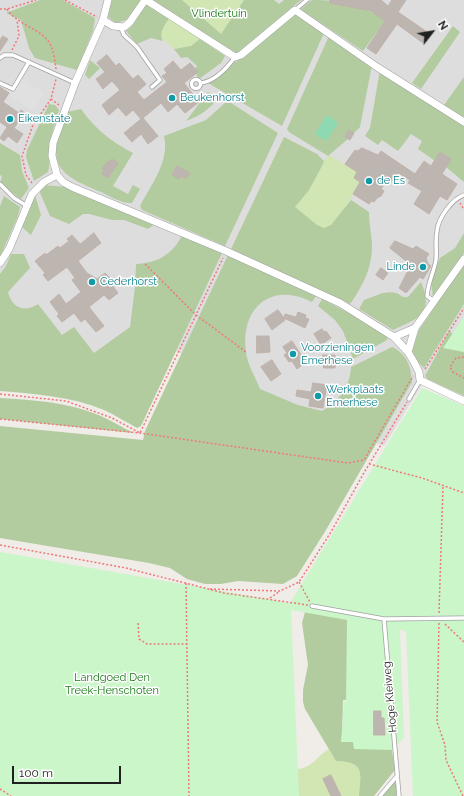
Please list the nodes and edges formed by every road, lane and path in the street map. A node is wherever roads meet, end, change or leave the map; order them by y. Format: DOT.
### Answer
graph roads {
  1 [pos="36,0"];
  2 [pos="65,0"];
  3 [pos="108,0"];
  4 [pos="146,0"];
  5 [pos="307,0"];
  6 [pos="0,9"];
  7 [pos="7,9"];
  8 [pos="295,10"];
  9 [pos="16,20"];
  10 [pos="103,20"];
  11 [pos="121,28"];
  12 [pos="10,55"];
  13 [pos="235,57"];
  14 [pos="0,58"];
  15 [pos="29,62"];
  16 [pos="57,74"];
  17 [pos="0,83"];
  18 [pos="76,83"];
  19 [pos="201,83"];
  20 [pos="152,87"];
  21 [pos="51,99"];
  22 [pos="66,110"];
  23 [pos="464,122"];
  24 [pos="57,175"];
  25 [pos="0,184"];
  26 [pos="36,188"];
  27 [pos="464,195"];
  28 [pos="27,206"];
  29 [pos="462,207"];
  30 [pos="464,210"];
  31 [pos="226,251"];
  32 [pos="464,259"];
  33 [pos="0,262"];
  34 [pos="145,264"];
  35 [pos="434,301"];
  36 [pos="464,308"];
  37 [pos="196,315"];
  38 [pos="415,328"];
  39 [pos="394,337"];
  40 [pos="246,352"];
  41 [pos="408,352"];
  42 [pos="464,357"];
  43 [pos="417,368"];
  44 [pos="420,378"];
  45 [pos="464,378"];
  46 [pos="0,394"];
  47 [pos="409,399"];
  48 [pos="464,401"];
  49 [pos="0,419"];
  50 [pos="140,433"];
  51 [pos="369,464"];
  52 [pos="443,485"];
  53 [pos="464,493"];
  54 [pos="0,545"];
  55 [pos="299,582"];
  56 [pos="186,583"];
  57 [pos="207,589"];
  58 [pos="280,591"];
  59 [pos="270,599"];
  60 [pos="312,606"];
  61 [pos="439,618"];
  62 [pos="464,618"];
  63 [pos="384,619"];
  64 [pos="138,623"];
  65 [pos="464,642"];
  66 [pos="187,644"];
  67 [pos="397,776"];
  68 [pos="0,789"];
  69 [pos="11,796"];
  70 [pos="189,796"];
  71 [pos="380,796"];
  72 [pos="399,796"];
  73 [pos="463,796"];
  1 -- 7 [label="path"];
  2 -- 10 [label="path"];
  3 -- 10 [label="street"];
  4 -- 11 [label="street"];
  4 -- 13 [label="street"];
  5 -- 8 [label="lane"];
  6 -- 7 [label="path"];
  7 -- 9 [label="path"];
  8 -- 13 [label="street"];
  8 -- 23 [label="street"];
  9 -- 12 [label="path"];
  9 -- 16 [label="path"];
  10 -- 11 [label="street"];
  10 -- 18 [label="street"];
  11 -- 20 [label="lane"];
  12 -- 14 [label="lane"];
  12 -- 15 [label="lane"];
  13 -- 19 [label="lane"];
  15 -- 16 [label="lane"];
  15 -- 17 [label="lane"];
  16 -- 18 [label="lane"];
  16 -- 21 [label="path"];
  18 -- 22 [label="street"];
  21 -- 22 [label="path"];
  21 -- 26 [label="path"];
  22 -- 24 [label="street"];
  24 -- 26 [label="street"];
  24 -- 31 [label="street"];
  25 -- 28 [label="lane"];
  26 -- 28 [label="street"];
  27 -- 35 [label="lane"];
  28 -- 33 [label="street"];
  29 -- 30 [label="path"];
  31 -- 37 [label="path"];
  31 -- 39 [label="street"];
  32 -- 35 [label="street"];
  34 -- 37 [label="path"];
  35 -- 38 [label="street"];
  36 -- 44 [label="path"];
  37 -- 40 [label="path"];
  37 -- 50 [label="path"];
  38 -- 39 [label="street"];
  38 -- 41 [label="street"];
  39 -- 41 [label="street"];
  41 -- 43 [label="street"];
  42 -- 45 [label="path"];
  43 -- 44 [label="street"];
  43 -- 50 [label="path"];
  44 -- 47 [label="lane"];
  44 -- 48 [label="street"];
  46 -- 50 [label="path"];
  47 -- 51 [label="path"];
  49 -- 50 [label="path"];
  51 -- 52 [label="path"];
  51 -- 55 [label="path"];
  52 -- 53 [label="path"];
  52 -- 61 [label="path"];
  54 -- 56 [label="path"];
  55 -- 58 [label="path"];
  55 -- 60 [label="path"];
  56 -- 57 [label="path"];
  56 -- 66 [label="path"];
  57 -- 58 [label="path"];
  57 -- 59 [label="path"];
  58 -- 59 [label="path"];
  59 -- 60 [label="path"];
  60 -- 63 [label="lane"];
  61 -- 62 [label="lane"];
  61 -- 63 [label="lane"];
  61 -- 65 [label="path"];
  61 -- 73 [label="path"];
  63 -- 67 [label="lane, Hoge Kleiweg"];
  64 -- 66 [label="path"];
  66 -- 70 [label="path"];
  67 -- 71 [label="lane"];
  67 -- 72 [label="lane, Hoge Kleiweg"];
  68 -- 69 [label="path"];
}
